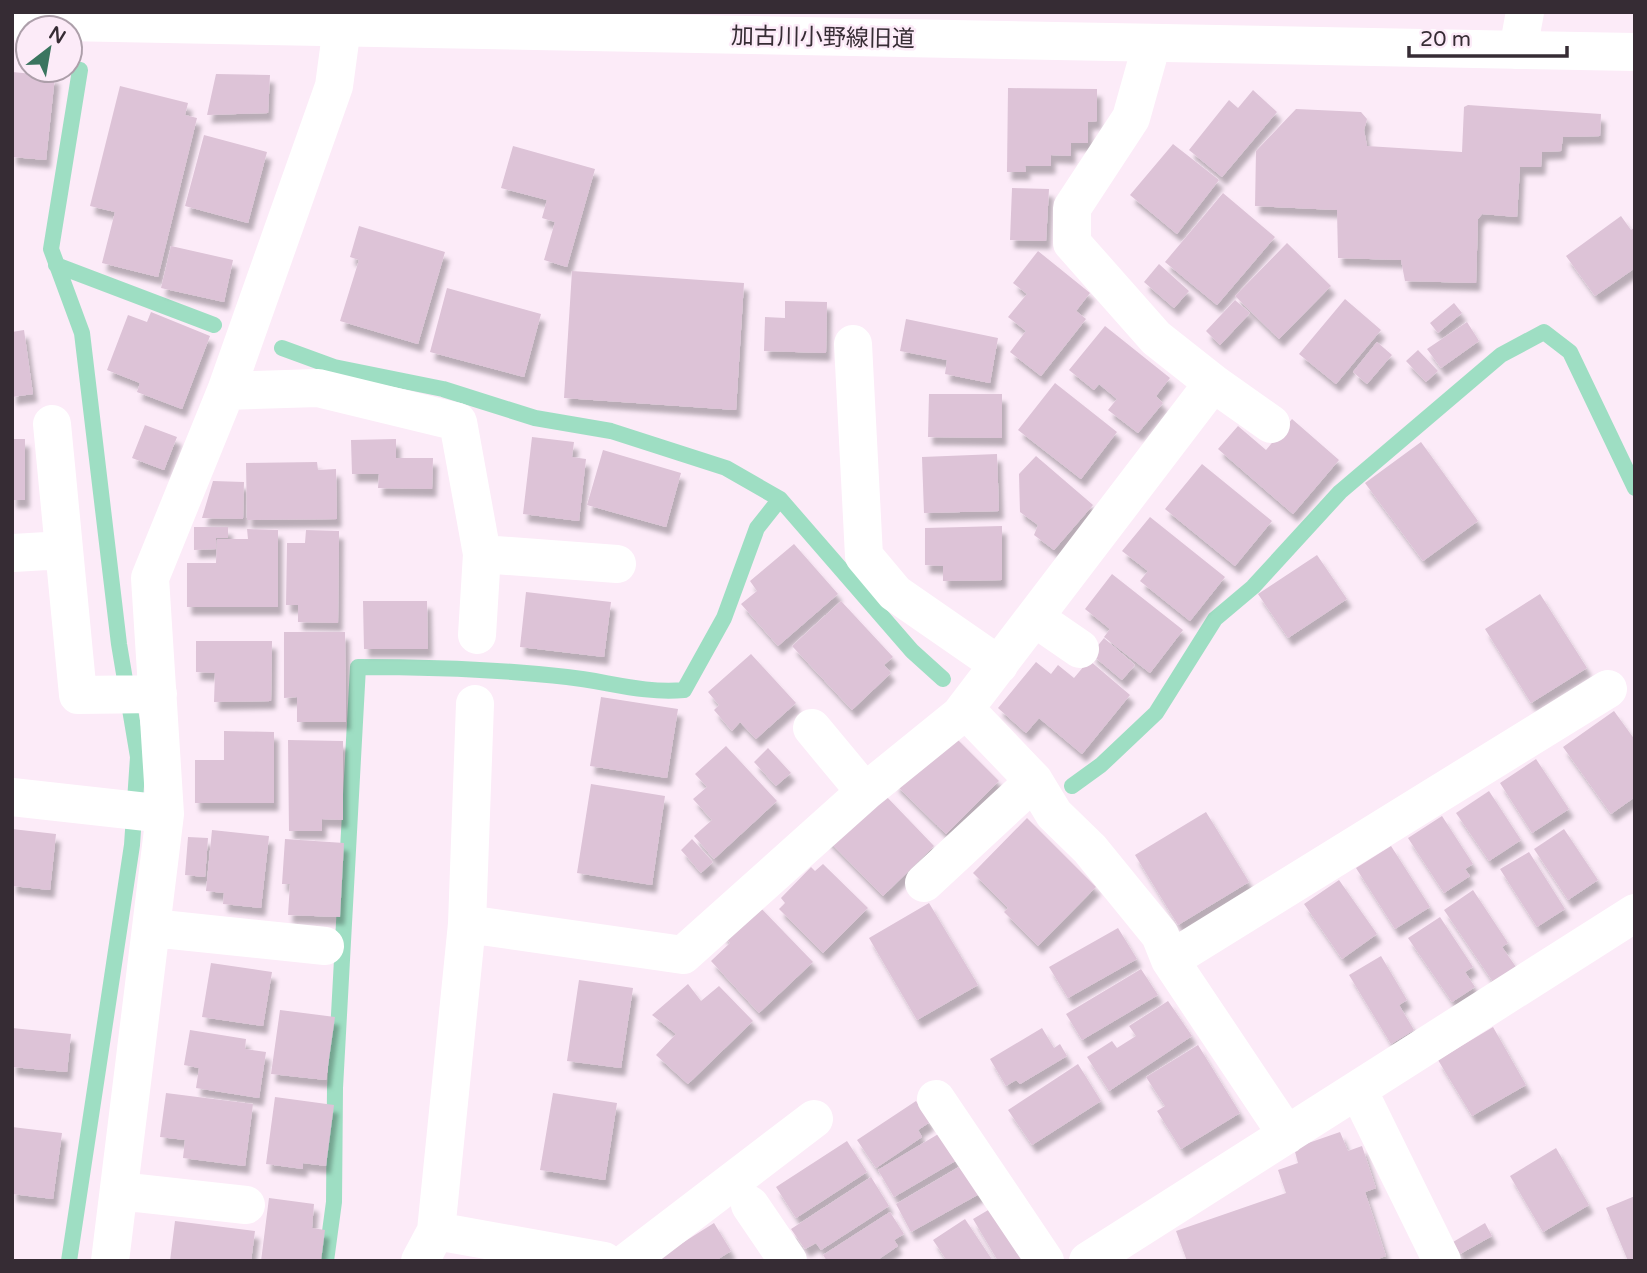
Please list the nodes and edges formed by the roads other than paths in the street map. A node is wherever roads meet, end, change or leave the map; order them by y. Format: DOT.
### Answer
graph roads {
  1 [pos="1525,12"];
  2 [pos="12,21"];
  3 [pos="342,21"];
  4 [pos="638,23"];
  5 [pos="1152,43"];
  6 [pos="1518,50"];
  7 [pos="1635,52"];
  8 [pos="853,344"];
  9 [pos="1213,383"];
  10 [pos="226,391"];
  11 [pos="52,424"];
  12 [pos="1271,424"];
  13 [pos="64,551"];
  14 [pos="13,552"];
  15 [pos="482,554"];
  16 [pos="617,564"];
  17 [pos="1035,618"];
  18 [pos="477,635"];
  19 [pos="1080,649"];
  20 [pos="999,664"];
  21 [pos="1608,690"];
  22 [pos="150,693"];
  23 [pos="475,704"];
  24 [pos="965,709"];
  25 [pos="812,728"];
  26 [pos="1034,781"];
  27 [pos="865,792"];
  28 [pos="12,797"];
  29 [pos="163,814"];
  30 [pos="923,883"];
  31 [pos="1635,914"];
  32 [pos="467,924"];
  33 [pos="152,928"];
  34 [pos="325,946"];
  35 [pos="1170,960"];
  36 [pos="1358,1090"];
  37 [pos="936,1099"];
  38 [pos="814,1119"];
  39 [pos="1287,1135"];
  40 [pos="119,1191"];
  41 [pos="246,1205"];
  42 [pos="750,1205"];
  43 [pos="428,1246"];
  44 [pos="1100,1257"];
  45 [pos="110,1261"];
  46 [pos="604,1261"];
  47 [pos="628,1261"];
  48 [pos="788,1261"];
  49 [pos="1045,1261"];
  50 [pos="1442,1261"];
  1 -- 6 [label="street"];
  2 -- 3 [label="street, 加古川小野線旧道"];
  3 -- 4 [label="street, 加古川小野線旧道"];
  3 -- 10 [label="street"];
  4 -- 5 [label="street, 加古川小野線旧道"];
  5 -- 6 [label="street, 加古川小野線旧道"];
  5 -- 9 [label="street"];
  6 -- 7 [label="street, 加古川小野線旧道"];
  8 -- 20 [label="street"];
  9 -- 12 [label="street"];
  9 -- 17 [label="street"];
  10 -- 15 [label="street"];
  10 -- 22 [label="street"];
  11 -- 13 [label="street"];
  13 -- 14 [label="street"];
  13 -- 22 [label="street"];
  15 -- 16 [label="street"];
  15 -- 18 [label="street"];
  17 -- 19 [label="street"];
  17 -- 20 [label="street"];
  20 -- 24 [label="street"];
  21 -- 35 [label="street"];
  22 -- 29 [label="street"];
  23 -- 32 [label="street"];
  24 -- 26 [label="street"];
  24 -- 27 [label="street"];
  25 -- 27 [label="street"];
  26 -- 30 [label="street"];
  26 -- 35 [label="street"];
  27 -- 32 [label="street"];
  28 -- 29 [label="street"];
  29 -- 33 [label="street"];
  31 -- 36 [label="street"];
  32 -- 43 [label="street"];
  33 -- 34 [label="street"];
  33 -- 40 [label="street"];
  35 -- 39 [label="street"];
  36 -- 39 [label="street"];
  36 -- 50 [label="street"];
  37 -- 49 [label="street"];
  38 -- 47 [label="street"];
  39 -- 44 [label="street"];
  40 -- 41 [label="street"];
  40 -- 45 [label="street"];
  42 -- 48 [label="street"];
  43 -- 46 [label="street"];
}
